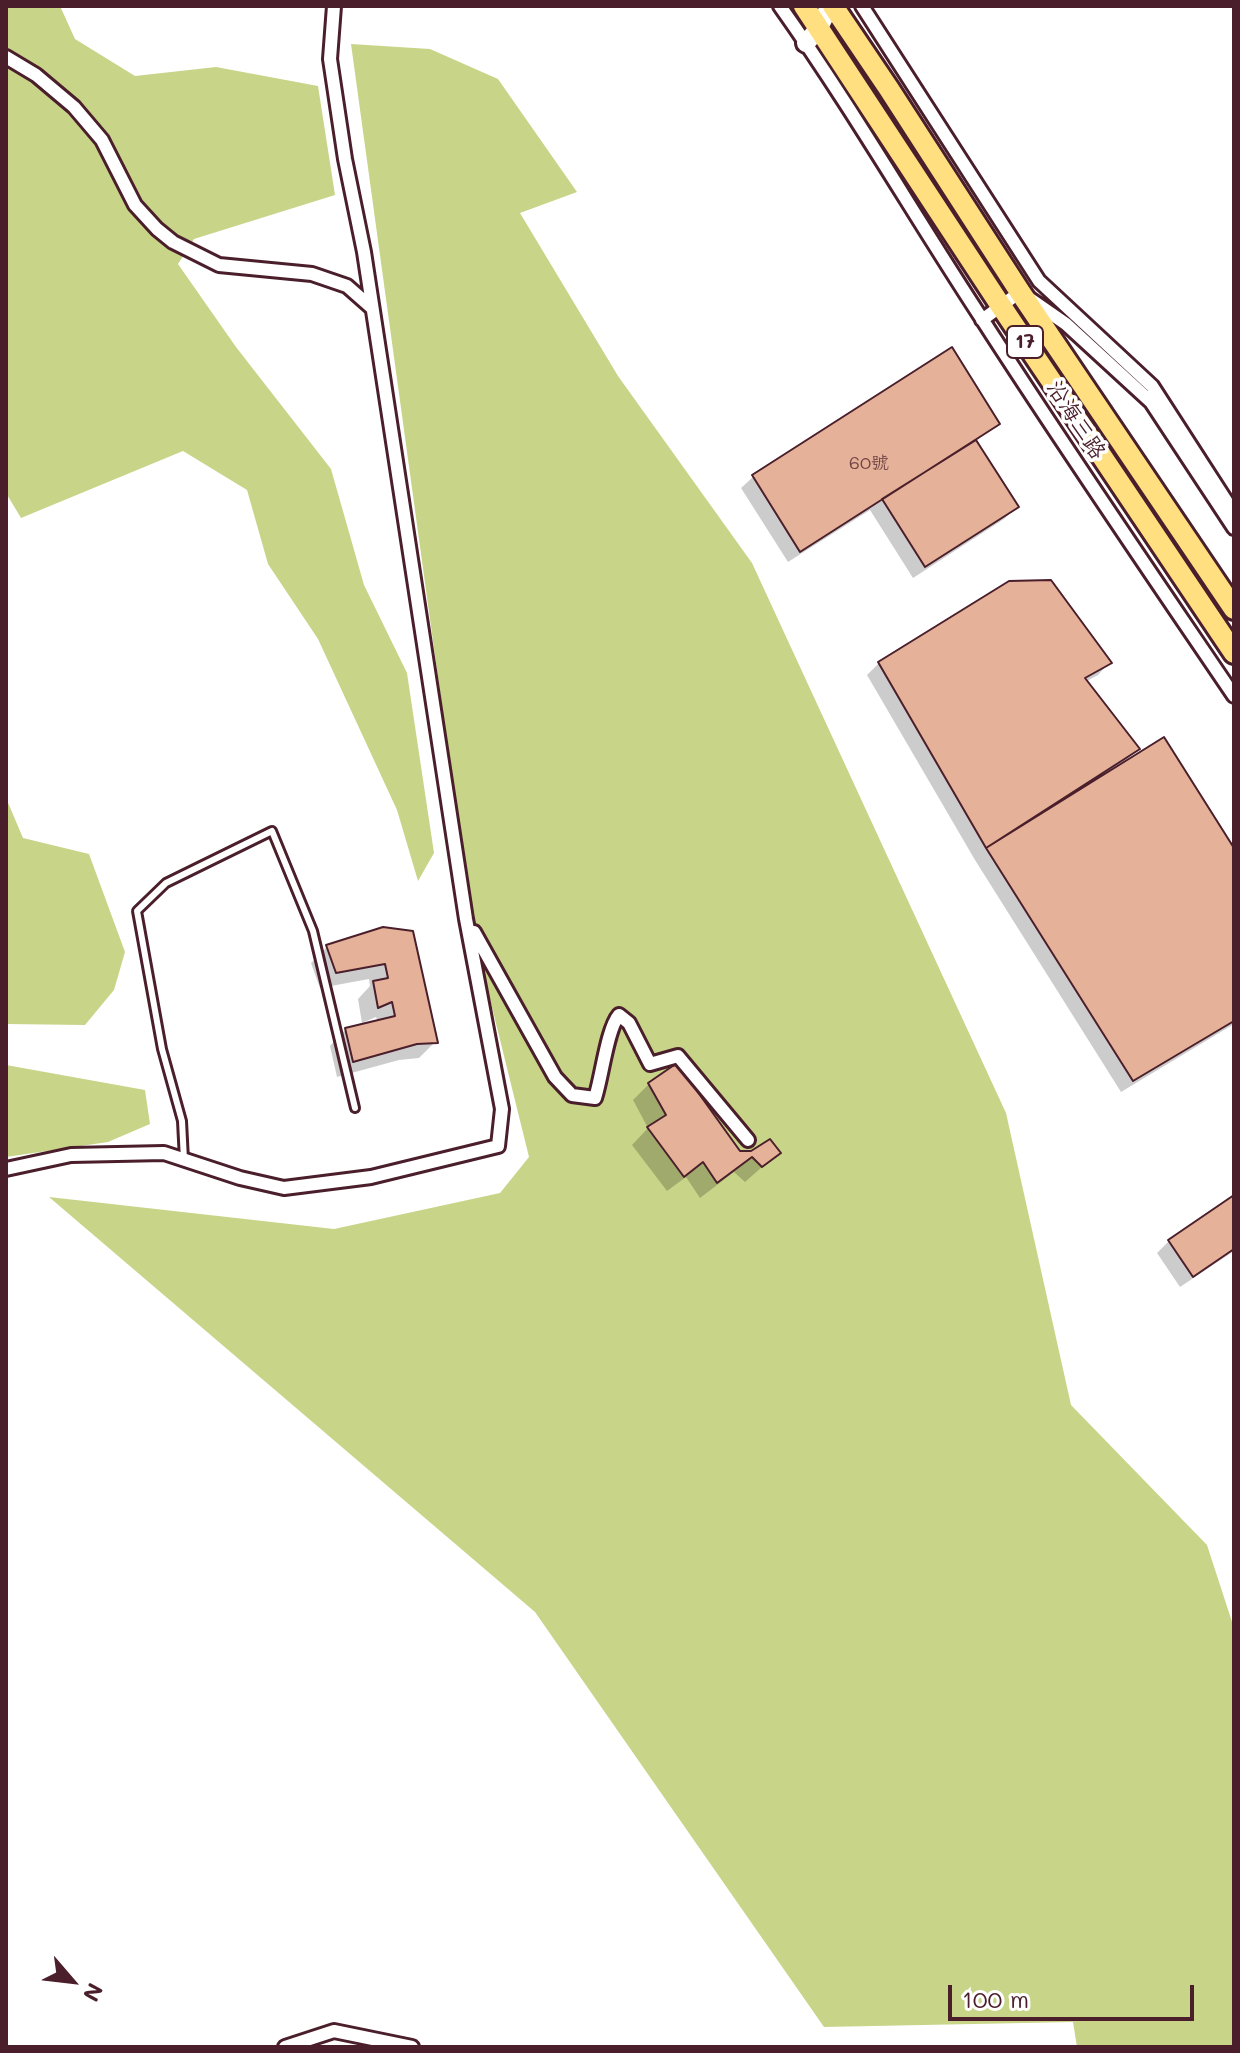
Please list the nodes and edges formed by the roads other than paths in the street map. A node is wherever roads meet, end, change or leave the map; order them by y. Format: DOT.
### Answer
graph roads {
  1 [pos="334,6"];
  2 [pos="780,6"];
  3 [pos="805,6"];
  4 [pos="831,6"];
  5 [pos="862,6"];
  6 [pos="812,36"];
  7 [pos="6,57"];
  8 [pos="1020,292"];
  9 [pos="1001,306"];
  10 [pos="372,308"];
  11 [pos="982,320"];
  12 [pos="1234,513"];
  13 [pos="1234,528"];
  14 [pos="1234,609"];
  15 [pos="1234,653"];
  16 [pos="1234,696"];
  17 [pos="466,919"];
  18 [pos="355,1108"];
  19 [pos="748,1140"];
  20 [pos="184,1160"];
  21 [pos="6,1169"];
  22 [pos="285,2047"];
  23 [pos="412,2047"];
  1 -- 10 [label="street"];
  2 -- 6 [label="street, 沿海三路"];
  3 -- 6 [label="main road, 沿海三路 / 17"];
  4 -- 6 [label="street"];
  4 -- 8 [label="main road, 沿海三路 / 17"];
  5 -- 12 [label="street"];
  6 -- 9 [label="main road, 沿海三路 / 17"];
  6 -- 11 [label="street, 沿海三路"];
  7 -- 10 [label="street"];
  8 -- 9 [label="street"];
  8 -- 13 [label="street, 沿海三路"];
  8 -- 14 [label="main road, 沿海三路 / 17"];
  9 -- 11 [label="street"];
  9 -- 15 [label="main road, 沿海三路 / 17"];
  10 -- 17 [label="street"];
  11 -- 16 [label="street, 沿海三路"];
  17 -- 19 [label="street"];
  17 -- 20 [label="street"];
  18 -- 20 [label="lane"];
  20 -- 21 [label="street"];
  22 -- 23 [label="street"];
}
